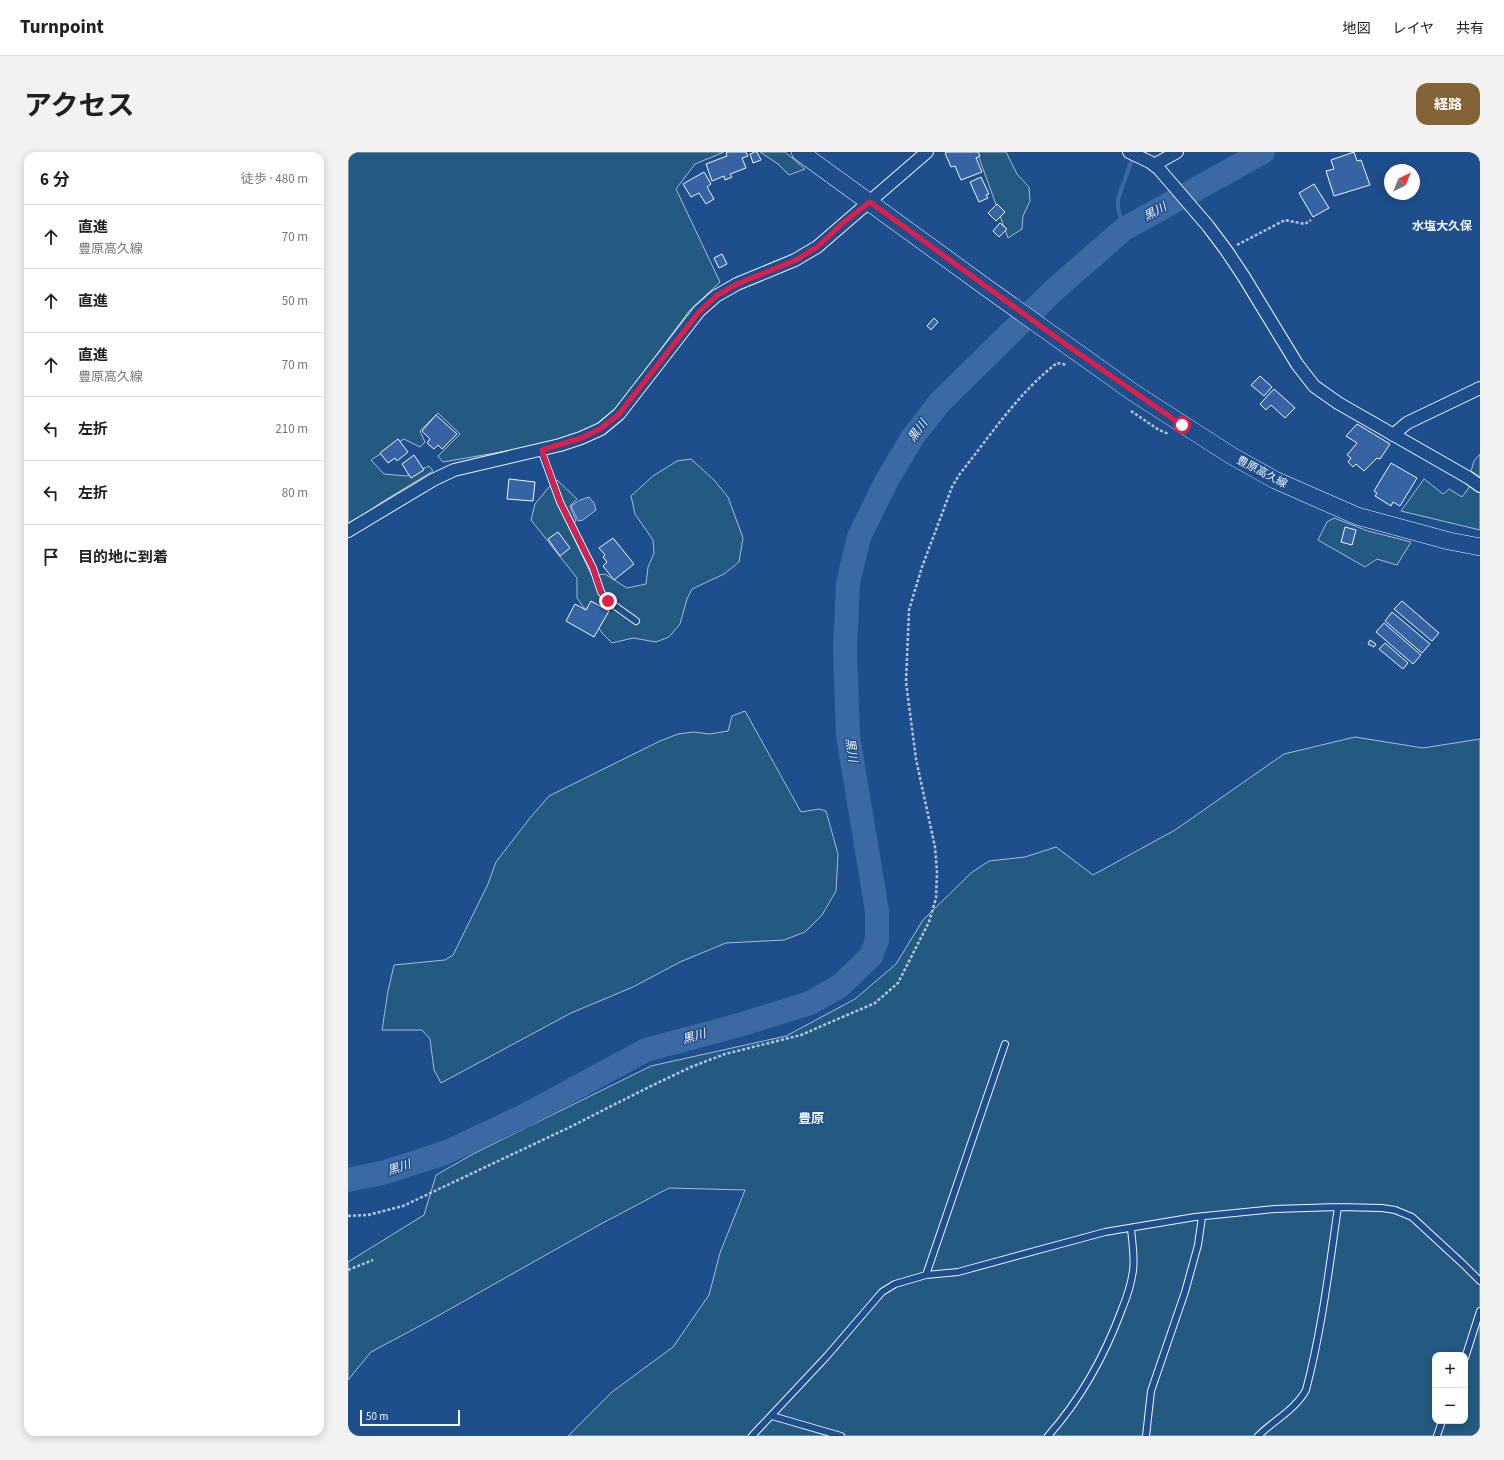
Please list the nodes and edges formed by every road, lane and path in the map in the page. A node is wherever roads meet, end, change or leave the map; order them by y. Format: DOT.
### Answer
graph roads {
  1 [pos="800,152"];
  2 [pos="927,152"];
  3 [pos="1129,152"];
  4 [pos="1177,152"];
  5 [pos="1154,165"];
  6 [pos="870,202"];
  7 [pos="1311,220"];
  8 [pos="1226,250"];
  9 [pos="1073,369"];
  10 [pos="1480,388"];
  11 [pos="1128,408"];
  12 [pos="1393,435"];
  13 [pos="1174,436"];
  14 [pos="542,450"];
  15 [pos="1480,486"];
  16 [pos="348,531"];
  17 [pos="1480,547"];
  18 [pos="636,621"];
  19 [pos="1005,1044"];
  20 [pos="1338,1207"];
  21 [pos="348,1216"];
  22 [pos="1202,1217"];
  23 [pos="1131,1228"];
  24 [pos="373,1260"];
  25 [pos="348,1270"];
  26 [pos="926,1275"];
  27 [pos="1480,1281"];
  28 [pos="1480,1311"];
  29 [pos="1467,1352"];
  30 [pos="772,1416"];
  31 [pos="1441,1424"];
  32 [pos="752,1436"];
  33 [pos="842,1436"];
  34 [pos="1048,1436"];
  35 [pos="1146,1436"];
  36 [pos="1258,1436"];
  37 [pos="1437,1436"];
  1 -- 6 [label="main road"];
  2 -- 6 [label="street"];
  3 -- 5 [label="street"];
  4 -- 5 [label="street"];
  5 -- 8 [label="street"];
  6 -- 14 [label="street"];
  6 -- 17 [label="main road, 豊原高久線"];
  7 -- 8 [label="path"];
  8 -- 12 [label="street"];
  9 -- 21 [label="path"];
  10 -- 12 [label="street"];
  11 -- 13 [label="path"];
  12 -- 15 [label="street"];
  14 -- 16 [label="street"];
  14 -- 18 [label="lane"];
  19 -- 26 [label="lane"];
  20 -- 22 [label="lane"];
  20 -- 27 [label="lane"];
  20 -- 36 [label="lane"];
  22 -- 23 [label="lane"];
  22 -- 35 [label="lane"];
  23 -- 26 [label="lane"];
  23 -- 34 [label="lane"];
  24 -- 25 [label="path"];
  26 -- 30 [label="lane"];
  28 -- 29 [label="lane"];
  30 -- 32 [label="lane"];
  30 -- 33 [label="lane"];
  31 -- 37 [label="lane"];
}
